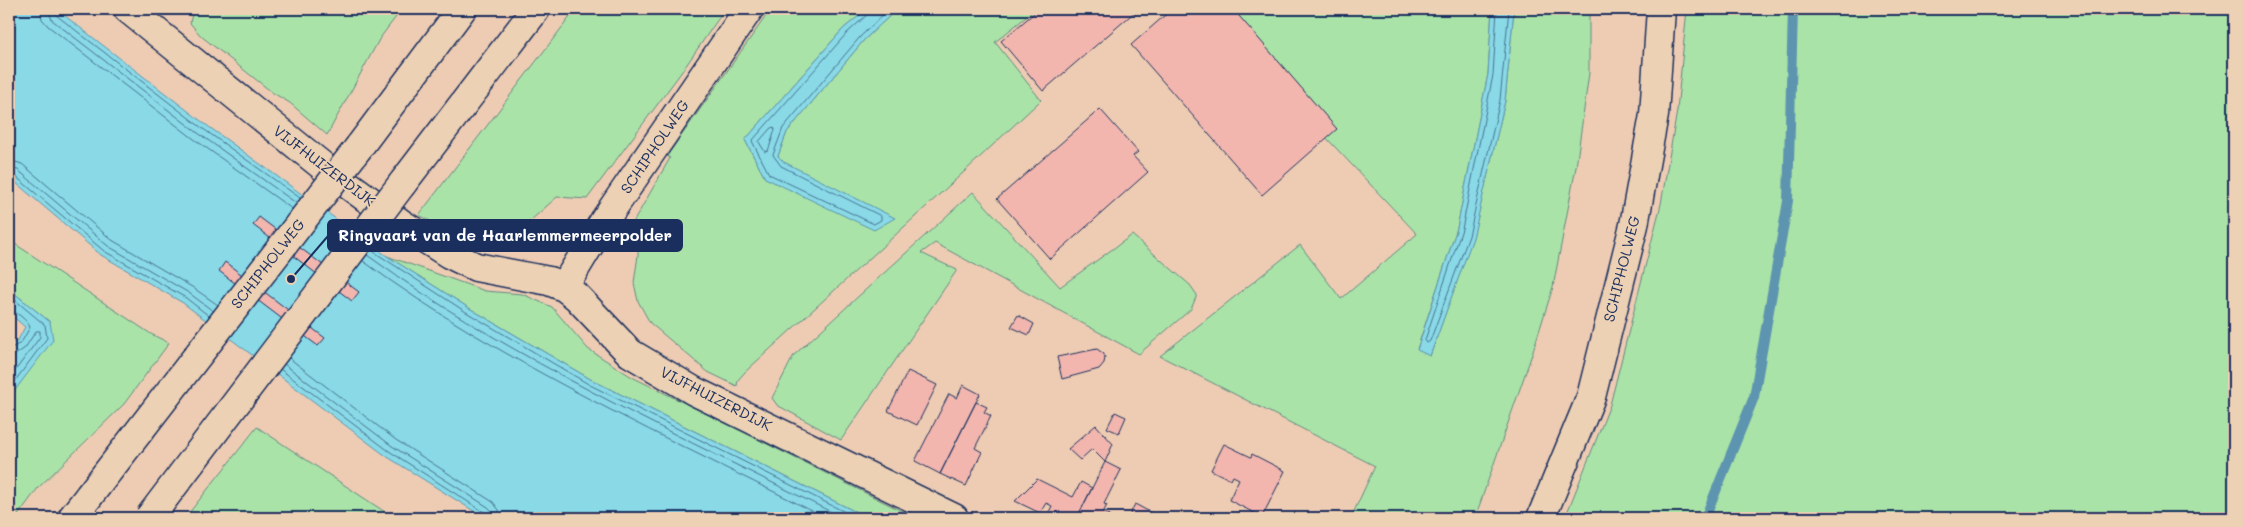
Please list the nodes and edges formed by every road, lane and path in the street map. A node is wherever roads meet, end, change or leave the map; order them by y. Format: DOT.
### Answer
graph roads {
  1 [pos="128,9"];
  2 [pos="462,9"];
  3 [pos="536,9"];
  4 [pos="749,9"];
  5 [pos="1661,9"];
  6 [pos="564,287"];
  7 [pos="72,518"];
  8 [pos="149,518"];
  9 [pos="954,518"];
  10 [pos="1541,518"];
  1 -- 6 [label="main road, VIJFHUIZERDIJK"];
  2 -- 7 [label="main road, SCHIPHOLWEG, bridge"];
  3 -- 8 [label="main road, bridge"];
  4 -- 6 [label="main road, SCHIPHOLWEG"];
  5 -- 10 [label="main road, SCHIPHOLWEG"];
  6 -- 9 [label="main road, VIJFHUIZERDIJK"];
}
